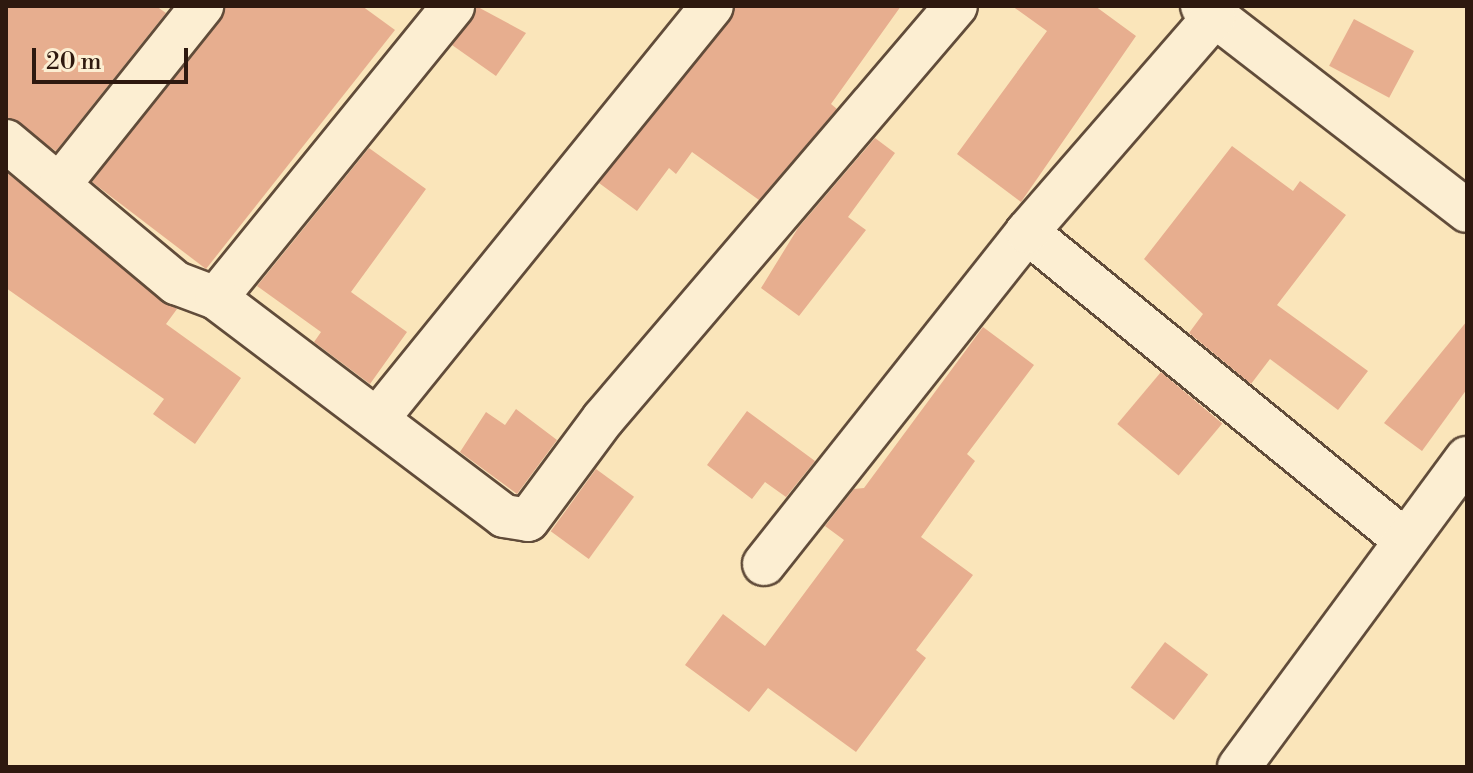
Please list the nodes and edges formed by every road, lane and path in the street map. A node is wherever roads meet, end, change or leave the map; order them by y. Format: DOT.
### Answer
graph roads {
  1 [pos="202,6"];
  2 [pos="453,6"];
  3 [pos="712,6"];
  4 [pos="956,6"];
  5 [pos="1208,11"];
  6 [pos="6,141"];
  7 [pos="60,184"];
  8 [pos="1467,211"];
  9 [pos="1027,232"];
  10 [pos="216,298"];
  11 [pos="378,418"];
  12 [pos="1467,458"];
  13 [pos="1404,540"];
  14 [pos="764,564"];
  15 [pos="1239,767"];
  1 -- 7 [label="street"];
  2 -- 10 [label="street"];
  3 -- 11 [label="street"];
  4 -- 11 [label="street"];
  5 -- 8 [label="street"];
  5 -- 9 [label="street"];
  6 -- 7 [label="street"];
  7 -- 10 [label="street"];
  9 -- 13 [label="street"];
  9 -- 14 [label="street"];
  10 -- 11 [label="street"];
  12 -- 13 [label="street"];
  13 -- 15 [label="street"];
}
